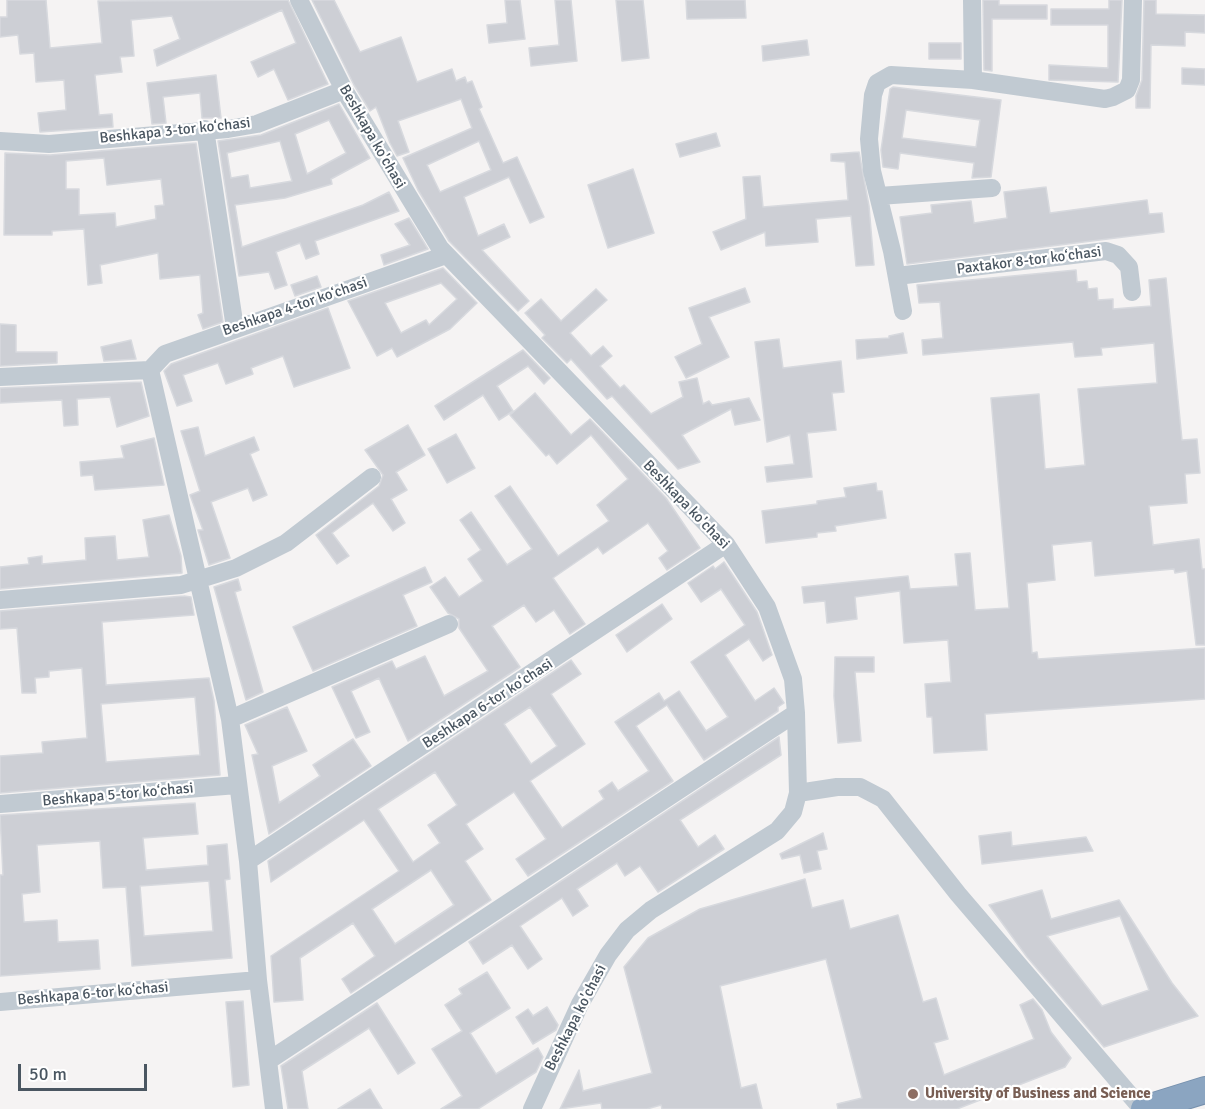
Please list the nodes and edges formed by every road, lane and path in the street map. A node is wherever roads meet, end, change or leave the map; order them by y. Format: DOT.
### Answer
graph roads {
  1 [pos="299,0"];
  2 [pos="972,0"];
  3 [pos="1133,0"];
  4 [pos="973,80"];
  5 [pos="344,90"];
  6 [pos="205,129"];
  7 [pos="0,141"];
  8 [pos="992,188"];
  9 [pos="879,196"];
  10 [pos="446,255"];
  11 [pos="897,276"];
  12 [pos="1132,292"];
  13 [pos="903,311"];
  14 [pos="235,328"];
  15 [pos="150,370"];
  16 [pos="0,377"];
  17 [pos="372,477"];
  18 [pos="726,544"];
  19 [pos="199,579"];
  20 [pos="0,600"];
  21 [pos="449,624"];
  22 [pos="796,713"];
  23 [pos="230,718"];
  24 [pos="237,785"];
  25 [pos="798,793"];
  26 [pos="0,804"];
  27 [pos="248,861"];
  28 [pos="258,980"];
  29 [pos="0,1002"];
  30 [pos="268,1061"];
  31 [pos="1205,1090"];
  32 [pos="274,1109"];
  33 [pos="532,1109"];
  34 [pos="1143,1109"];
  1 -- 5 [label="street, Beshkapa ko'chasi"];
  2 -- 4 [label="street"];
  3 -- 4 [label="street"];
  4 -- 9 [label="street"];
  5 -- 6 [label="street, Beshkapa 3-tor koʻchasi"];
  5 -- 10 [label="street, Beshkapa ko'chasi"];
  6 -- 7 [label="street, Beshkapa 3-tor koʻchasi"];
  6 -- 14 [label="street"];
  8 -- 9 [label="street"];
  9 -- 11 [label="street"];
  10 -- 14 [label="street, Beshkapa 4-tor koʻchasi"];
  10 -- 18 [label="street, Beshkapa ko'chasi"];
  11 -- 12 [label="street, Paxtakor 8-tor koʻchasi"];
  11 -- 13 [label="street"];
  14 -- 15 [label="street, Beshkapa 4-tor koʻchasi"];
  15 -- 16 [label="street"];
  15 -- 19 [label="street"];
  17 -- 19 [label="street"];
  18 -- 22 [label="street, Beshkapa ko'chasi"];
  18 -- 27 [label="street, Beshkapa 6-tor koʻchasi"];
  19 -- 20 [label="street"];
  19 -- 23 [label="street"];
  21 -- 23 [label="street"];
  22 -- 25 [label="street, Beshkapa ko'chasi"];
  22 -- 30 [label="street"];
  23 -- 24 [label="street"];
  24 -- 26 [label="street, Beshkapa 5-tor koʻchasi"];
  24 -- 27 [label="street"];
  25 -- 33 [label="street, Beshkapa ko'chasi"];
  25 -- 34 [label="street"];
  27 -- 28 [label="street"];
  28 -- 29 [label="street, Beshkapa 6-tor koʻchasi"];
  28 -- 30 [label="street"];
  30 -- 32 [label="street"];
  31 -- 34 [label="highway"];
}
